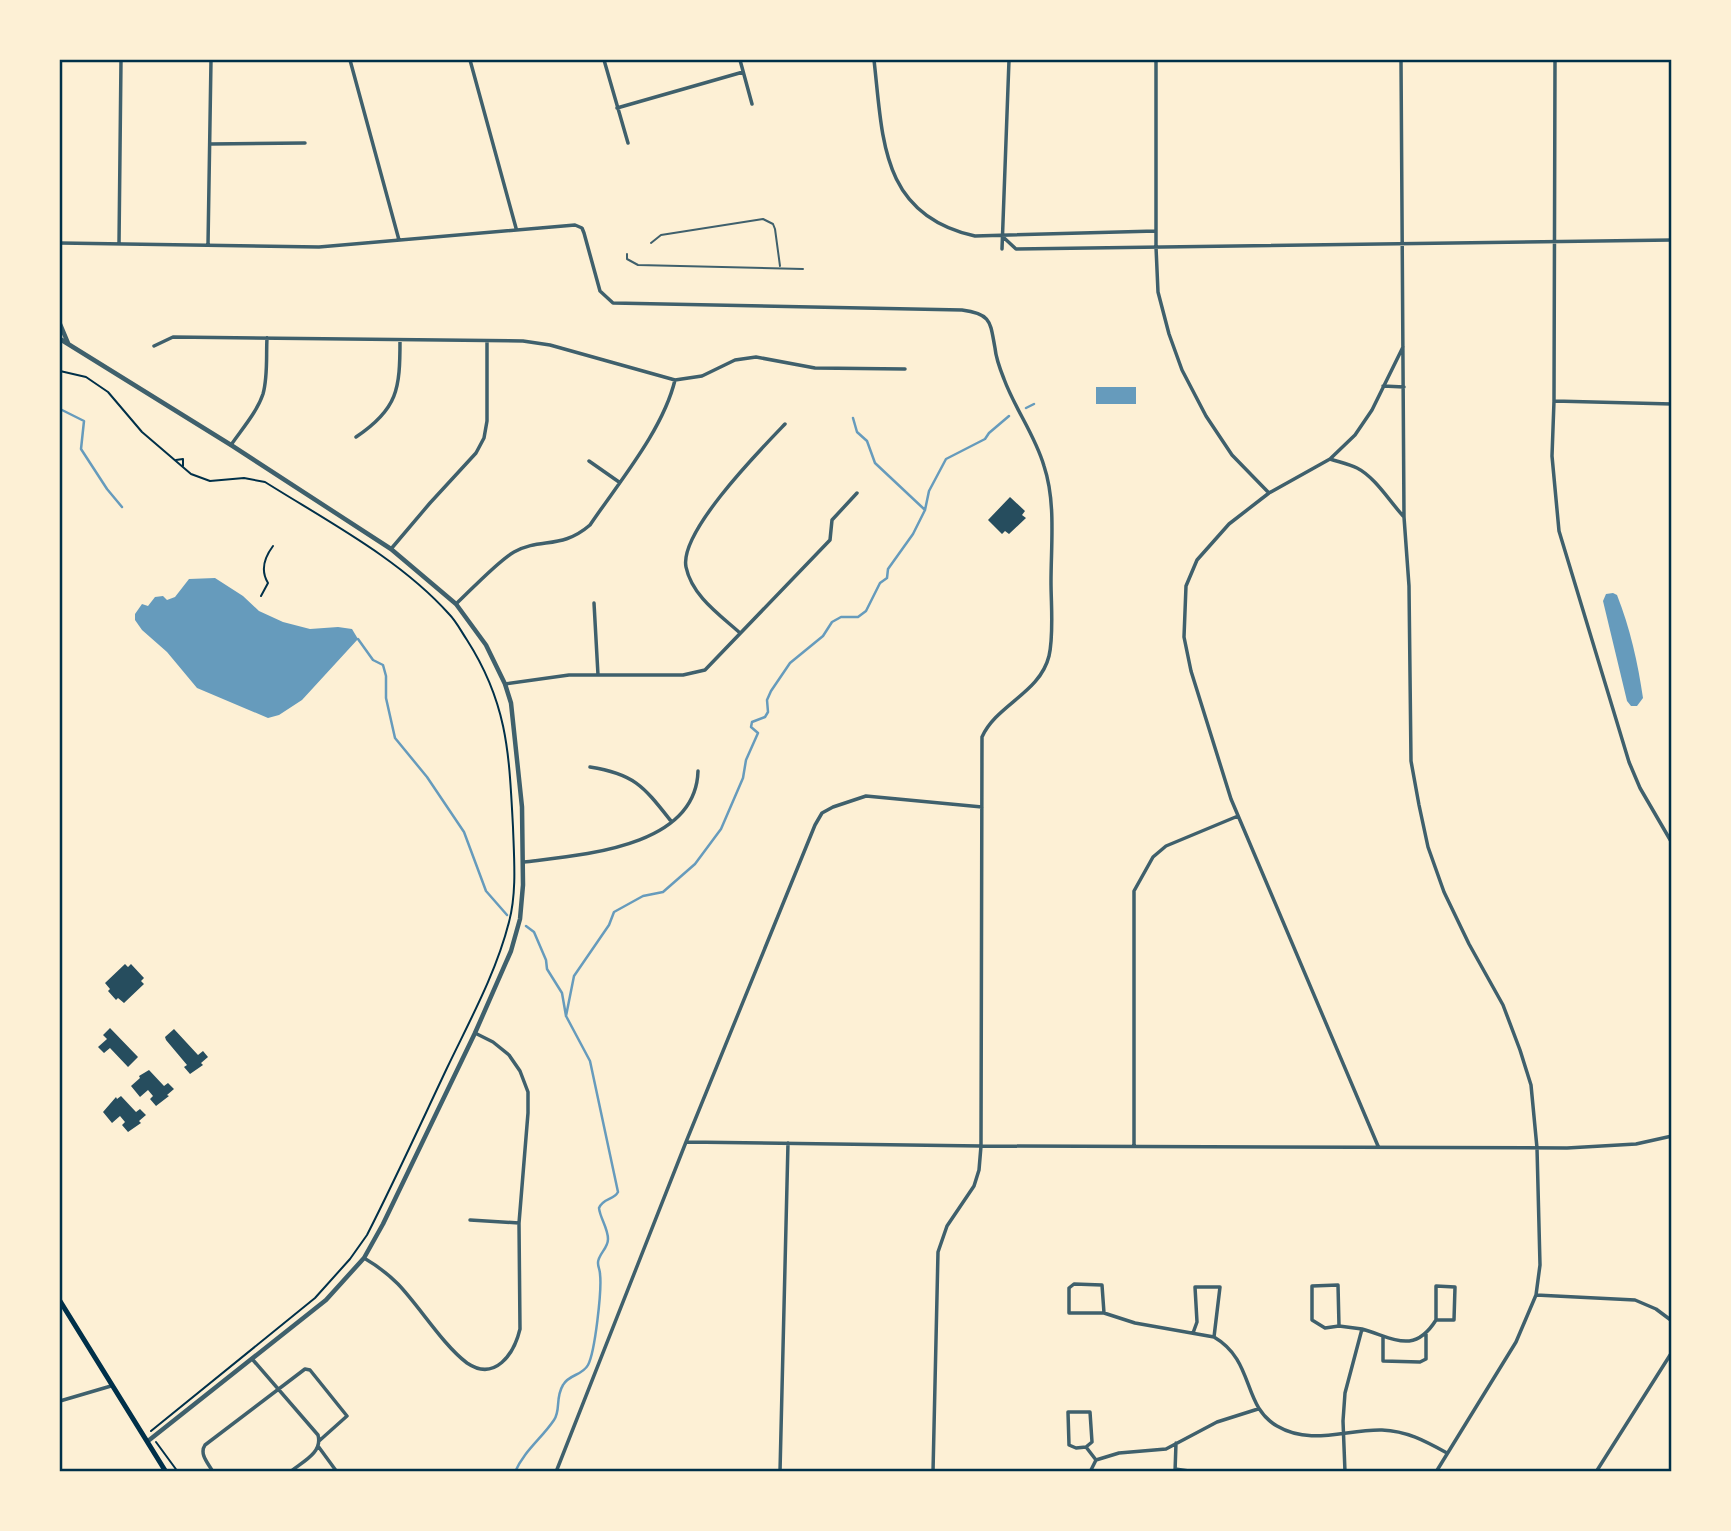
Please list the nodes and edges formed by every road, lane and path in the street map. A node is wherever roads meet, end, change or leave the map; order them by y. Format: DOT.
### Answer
graph roads {
  1 [pos="121,60"];
  2 [pos="211,60"];
  3 [pos="350,60"];
  4 [pos="470,60"];
  5 [pos="604,60"];
  6 [pos="740,60"];
  7 [pos="874,60"];
  8 [pos="1009,60"];
  9 [pos="1156,60"];
  10 [pos="1401,60"];
  11 [pos="1556,60"];
  12 [pos="743,72"];
  13 [pos="752,104"];
  14 [pos="617,108"];
  15 [pos="305,143"];
  16 [pos="628,143"];
  17 [pos="210,144"];
  18 [pos="516,229"];
  19 [pos="1156,231"];
  20 [pos="1002,236"];
  21 [pos="399,240"];
  22 [pos="1671,240"];
  23 [pos="1555,241"];
  24 [pos="1403,242"];
  25 [pos="60,243"];
  26 [pos="651,243"];
  27 [pos="119,244"];
  28 [pos="208,246"];
  29 [pos="1156,247"];
  30 [pos="1002,249"];
  31 [pos="627,254"];
  32 [pos="780,268"];
  33 [pos="803,269"];
  34 [pos="60,324"];
  35 [pos="267,338"];
  36 [pos="60,339"];
  37 [pos="400,340"];
  38 [pos="487,341"];
  39 [pos="68,344"];
  40 [pos="1404,345"];
  41 [pos="154,346"];
  42 [pos="905,369"];
  43 [pos="60,371"];
  44 [pos="675,380"];
  45 [pos="1384,386"];
  46 [pos="1404,387"];
  47 [pos="1554,401"];
  48 [pos="1671,404"];
  49 [pos="785,424"];
  50 [pos="356,437"];
  51 [pos="231,445"];
  52 [pos="1330,459"];
  53 [pos="175,460"];
  54 [pos="589,461"];
  55 [pos="182,467"];
  56 [pos="619,482"];
  57 [pos="1269,492"];
  58 [pos="857,493"];
  59 [pos="1404,517"];
  60 [pos="273,546"];
  61 [pos="391,549"];
  62 [pos="261,596"];
  63 [pos="594,603"];
  64 [pos="456,604"];
  65 [pos="740,634"];
  66 [pos="598,675"];
  67 [pos="505,684"];
  68 [pos="590,767"];
  69 [pos="698,771"];
  70 [pos="982,807"];
  71 [pos="1238,816"];
  72 [pos="671,821"];
  73 [pos="1671,844"];
  74 [pos="524,862"];
  75 [pos="475,1033"];
  76 [pos="1671,1136"];
  77 [pos="686,1142"];
  78 [pos="788,1143"];
  79 [pos="981,1146"];
  80 [pos="1134,1146"];
  81 [pos="1378,1146"];
  82 [pos="1537,1147"];
  83 [pos="470,1220"];
  84 [pos="519,1223"];
  85 [pos="364,1258"];
  86 [pos="1535,1295"];
  87 [pos="60,1301"];
  88 [pos="1104,1313"];
  89 [pos="1436,1320"];
  90 [pos="1671,1321"];
  91 [pos="1339,1325"];
  92 [pos="1362,1329"];
  93 [pos="1193,1333"];
  94 [pos="1384,1335"];
  95 [pos="1426,1335"];
  96 [pos="1214,1337"];
  97 [pos="1671,1352"];
  98 [pos="253,1360"];
  99 [pos="111,1386"];
  100 [pos="278,1389"];
  101 [pos="60,1401"];
  102 [pos="1258,1409"];
  103 [pos="150,1430"];
  104 [pos="1345,1434"];
  105 [pos="148,1441"];
  106 [pos="157,1443"];
  107 [pos="1176,1443"];
  108 [pos="319,1444"];
  109 [pos="1086,1447"];
  110 [pos="1447,1453"];
  111 [pos="1096,1460"];
  112 [pos="1175,1471"];
  113 [pos="166,1472"];
  114 [pos="178,1472"];
  115 [pos="213,1472"];
  116 [pos="290,1472"];
  117 [pos="337,1472"];
  118 [pos="556,1472"];
  119 [pos="780,1472"];
  120 [pos="933,1472"];
  121 [pos="1090,1472"];
  122 [pos="1196,1472"];
  123 [pos="1345,1472"];
  124 [pos="1436,1472"];
  125 [pos="1596,1472"];
  1 -- 27 [label="street"];
  2 -- 17 [label="street"];
  3 -- 21 [label="street"];
  4 -- 18 [label="street"];
  5 -- 14 [label="street"];
  6 -- 12 [label="street"];
  7 -- 20 [label="street"];
  8 -- 20 [label="street"];
  9 -- 19 [label="street"];
  10 -- 24 [label="street"];
  11 -- 23 [label="street"];
  12 -- 13 [label="street"];
  12 -- 14 [label="street"];
  14 -- 16 [label="street"];
  15 -- 17 [label="street"];
  17 -- 28 [label="street"];
  18 -- 21 [label="street"];
  18 -- 70 [label="street"];
  19 -- 20 [label="street"];
  19 -- 29 [label="street"];
  20 -- 29 [label="street"];
  20 -- 30 [label="street"];
  21 -- 28 [label="street"];
  22 -- 23 [label="street"];
  23 -- 24 [label="street"];
  23 -- 47 [label="street"];
  24 -- 29 [label="street"];
  24 -- 40 [label="street"];
  25 -- 27 [label="street"];
  26 -- 32 [label="lane"];
  27 -- 28 [label="street"];
  29 -- 57 [label="street"];
  31 -- 32 [label="lane"];
  32 -- 33 [label="lane"];
  34 -- 39 [label="street"];
  35 -- 37 [label="street"];
  35 -- 41 [label="street"];
  35 -- 51 [label="street"];
  36 -- 39 [label="street"];
  37 -- 38 [label="street"];
  37 -- 50 [label="street"];
  38 -- 44 [label="street"];
  38 -- 61 [label="street"];
  39 -- 51 [label="street"];
  40 -- 45 [label="street"];
  40 -- 46 [label="street"];
  42 -- 44 [label="street"];
  43 -- 53 [label="path"];
  44 -- 56 [label="street"];
  45 -- 46 [label="street"];
  45 -- 52 [label="street"];
  46 -- 59 [label="street"];
  47 -- 48 [label="street"];
  47 -- 73 [label="street"];
  49 -- 65 [label="street"];
  51 -- 61 [label="street"];
  52 -- 57 [label="street"];
  52 -- 59 [label="street"];
  53 -- 55 [label="path"];
  53 -- 55 [label="path"];
  54 -- 56 [label="street"];
  55 -- 103 [label="path"];
  56 -- 64 [label="street"];
  57 -- 71 [label="street"];
  58 -- 65 [label="street"];
  59 -- 82 [label="street"];
  60 -- 62 [label="path"];
  61 -- 64 [label="street"];
  63 -- 66 [label="street"];
  64 -- 67 [label="street"];
  65 -- 66 [label="street"];
  66 -- 67 [label="street"];
  67 -- 74 [label="street"];
  68 -- 72 [label="street"];
  69 -- 72 [label="street"];
  70 -- 77 [label="street"];
  70 -- 79 [label="street"];
  71 -- 80 [label="street"];
  71 -- 81 [label="street"];
  72 -- 74 [label="street"];
  74 -- 75 [label="street"];
  75 -- 84 [label="street"];
  75 -- 85 [label="street"];
  76 -- 82 [label="street"];
  77 -- 78 [label="street"];
  77 -- 118 [label="street"];
  78 -- 79 [label="street"];
  78 -- 119 [label="street"];
  79 -- 80 [label="street"];
  79 -- 120 [label="street"];
  80 -- 81 [label="street"];
  81 -- 82 [label="street"];
  82 -- 86 [label="street"];
  83 -- 84 [label="street"];
  84 -- 85 [label="street"];
  85 -- 98 [label="street"];
  86 -- 90 [label="street"];
  86 -- 110 [label="street"];
  87 -- 99 [label="main road"];
  88 -- 88 [label="street"];
  88 -- 93 [label="street"];
  89 -- 89 [label="street"];
  89 -- 95 [label="street"];
  91 -- 91 [label="street"];
  91 -- 92 [label="street"];
  92 -- 94 [label="street"];
  92 -- 104 [label="street"];
  93 -- 96 [label="street"];
  93 -- 96 [label="street"];
  94 -- 95 [label="street"];
  94 -- 95 [label="street"];
  96 -- 102 [label="street"];
  97 -- 125 [label="street"];
  98 -- 100 [label="street"];
  98 -- 105 [label="street"];
  99 -- 101 [label="street"];
  99 -- 105 [label="main road"];
  100 -- 108 [label="street"];
  100 -- 108 [label="street"];
  100 -- 115 [label="street"];
  102 -- 104 [label="street"];
  102 -- 107 [label="street"];
  104 -- 110 [label="street"];
  104 -- 123 [label="street"];
  105 -- 113 [label="main road"];
  106 -- 114 [label="path"];
  107 -- 111 [label="street"];
  107 -- 112 [label="street"];
  108 -- 116 [label="street"];
  108 -- 117 [label="street"];
  109 -- 109 [label="street"];
  109 -- 111 [label="street"];
  110 -- 124 [label="street"];
  111 -- 121 [label="street"];
  112 -- 122 [label="street"];
}
